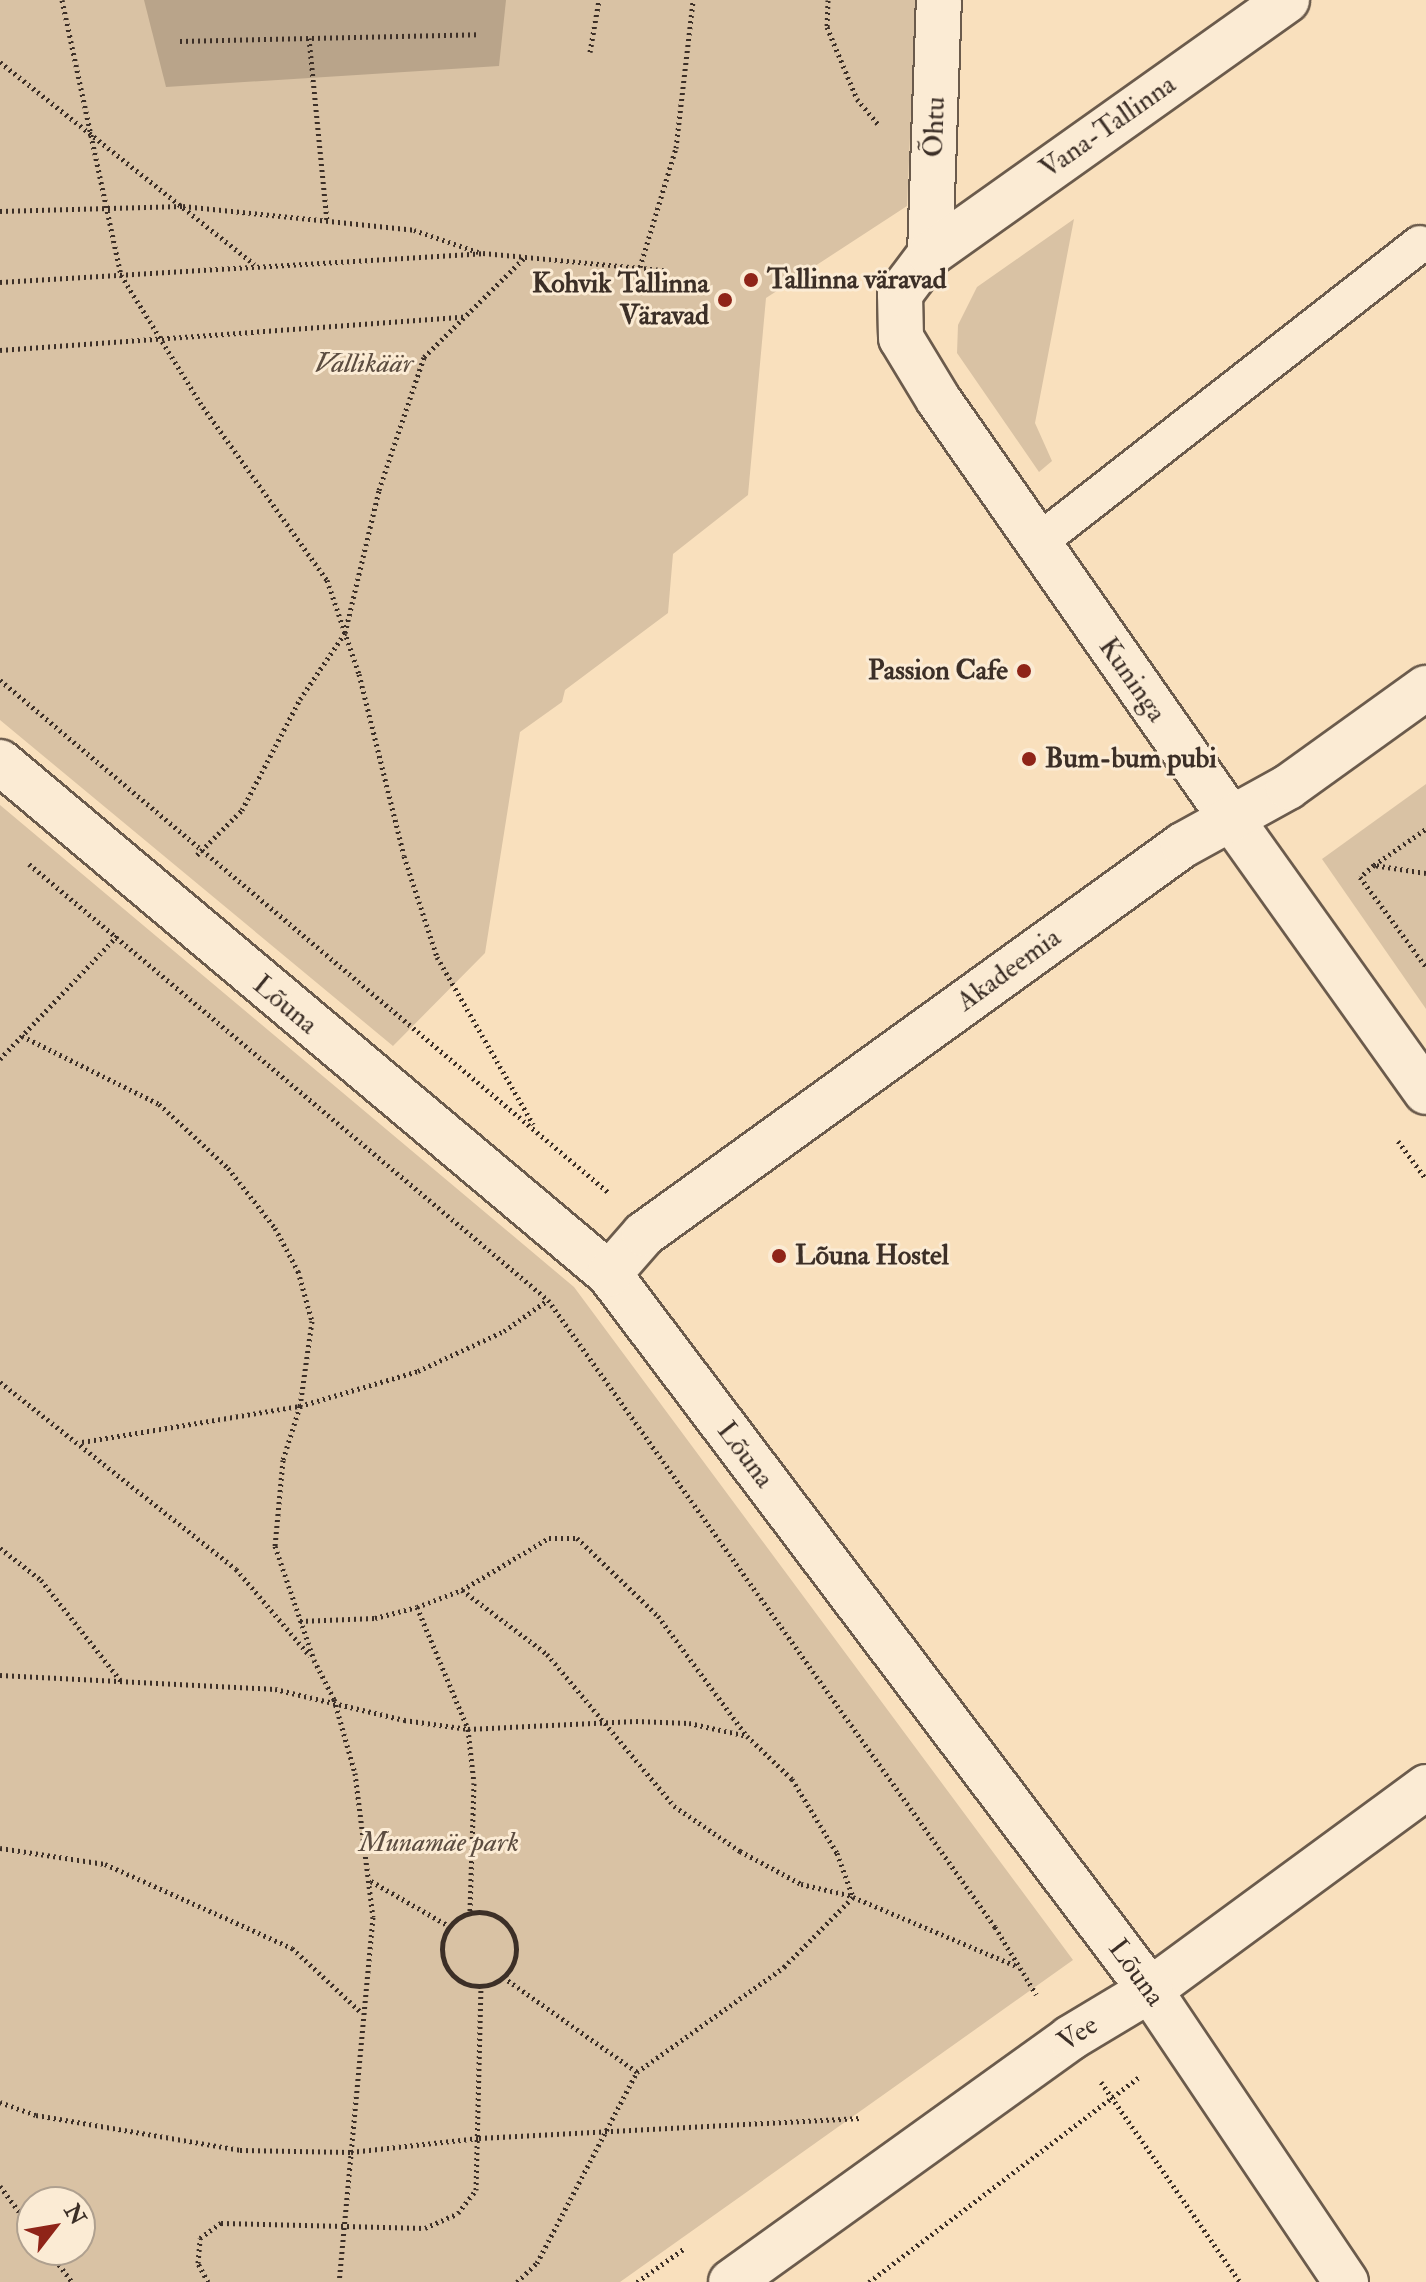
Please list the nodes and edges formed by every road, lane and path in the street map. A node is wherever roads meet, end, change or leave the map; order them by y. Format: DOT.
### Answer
graph roads {
  1 [pos="62,0"];
  2 [pos="599,0"];
  3 [pos="693,0"];
  4 [pos="828,0"];
  5 [pos="939,0"];
  6 [pos="1287,0"];
  7 [pos="479,34"];
  8 [pos="309,38"];
  9 [pos="180,41"];
  10 [pos="590,52"];
  11 [pos="0,62"];
  12 [pos="87,129"];
  13 [pos="888,136"];
  14 [pos="105,204"];
  15 [pos="183,206"];
  16 [pos="0,211"];
  17 [pos="327,222"];
  18 [pos="1420,244"];
  19 [pos="483,253"];
  20 [pos="930,254"];
  21 [pos="525,257"];
  22 [pos="255,265"];
  23 [pos="640,267"];
  24 [pos="664,270"];
  25 [pos="121,275"];
  26 [pos="0,282"];
  27 [pos="468,317"];
  28 [pos="160,338"];
  29 [pos="0,350"];
  30 [pos="1036,544"];
  31 [pos="345,633"];
  32 [pos="0,680"];
  33 [pos="1426,688"];
  34 [pos="0,762"];
  35 [pos="1232,820"];
  36 [pos="1426,829"];
  37 [pos="204,848"];
  38 [pos="23,859"];
  39 [pos="1374,865"];
  40 [pos="1426,873"];
  41 [pos="156,895"];
  42 [pos="114,938"];
  43 [pos="1426,967"];
  44 [pos="22,1036"];
  45 [pos="0,1059"];
  46 [pos="1426,1092"];
  47 [pos="533,1124"];
  48 [pos="593,1176"];
  49 [pos="609,1274"];
  50 [pos="548,1300"];
  51 [pos="2,1385"];
  52 [pos="300,1406"];
  53 [pos="82,1442"];
  54 [pos="0,1548"];
  55 [pos="462,1590"];
  56 [pos="417,1607"];
  57 [pos="300,1621"];
  58 [pos="314,1660"];
  59 [pos="0,1675"];
  60 [pos="122,1682"];
  61 [pos="334,1699"];
  62 [pos="608,1722"];
  63 [pos="468,1729"];
  64 [pos="747,1736"];
  65 [pos="1426,1787"];
  66 [pos="0,1848"];
  67 [pos="371,1881"];
  68 [pos="853,1897"];
  69 [pos="470,1912"];
  70 [pos="449,1926"];
  71 [pos="1020,1967"];
  72 [pos="503,1977"];
  73 [pos="481,1986"];
  74 [pos="1150,1990"];
  75 [pos="1036,1993"];
  76 [pos="1024,2002"];
  77 [pos="363,2014"];
  78 [pos="1070,2038"];
  79 [pos="637,2072"];
  80 [pos="1144,2072"];
  81 [pos="1113,2099"];
  82 [pos="0,2102"];
  83 [pos="868,2117"];
  84 [pos="608,2131"];
  85 [pos="479,2138"];
  86 [pos="351,2152"];
  87 [pos="0,2186"];
  88 [pos="16,2208"];
  89 [pos="343,2229"];
  90 [pos="208,2282"];
  91 [pos="339,2282"];
  92 [pos="517,2282"];
  93 [pos="731,2282"];
  94 [pos="869,2282"];
  95 [pos="1240,2282"];
  96 [pos="1346,2282"];
  1 -- 12 [label="path"];
  2 -- 10 [label="path"];
  3 -- 23 [label="path"];
  4 -- 13 [label="path"];
  5 -- 20 [label="street, Õhtu"];
  6 -- 20 [label="street, Vana-Tallinna"];
  7 -- 8 [label="path"];
  8 -- 9 [label="path"];
  8 -- 17 [label="path"];
  11 -- 12 [label="path"];
  12 -- 14 [label="path"];
  12 -- 15 [label="path"];
  14 -- 15 [label="path"];
  14 -- 16 [label="path"];
  14 -- 25 [label="path"];
  15 -- 17 [label="path"];
  15 -- 22 [label="path"];
  17 -- 19 [label="path"];
  18 -- 30 [label="lane"];
  19 -- 21 [label="path"];
  19 -- 22 [label="path"];
  20 -- 30 [label="street, Kuninga"];
  21 -- 23 [label="path"];
  21 -- 27 [label="path"];
  22 -- 25 [label="path"];
  23 -- 24 [label="path"];
  25 -- 26 [label="path"];
  25 -- 28 [label="path"];
  27 -- 28 [label="path"];
  27 -- 31 [label="path"];
  28 -- 29 [label="path"];
  28 -- 31 [label="path"];
  30 -- 35 [label="street, Kuninga"];
  31 -- 37 [label="path"];
  31 -- 47 [label="path"];
  32 -- 37 [label="path"];
  33 -- 35 [label="street, Akadeemia"];
  34 -- 41 [label="street, Lõuna"];
  35 -- 46 [label="street, Kuninga"];
  35 -- 49 [label="street, Akadeemia"];
  36 -- 39 [label="path"];
  37 -- 41 [label="path"];
  37 -- 47 [label="path"];
  38 -- 42 [label="path"];
  39 -- 40 [label="path"];
  39 -- 43 [label="path"];
  41 -- 42 [label="path"];
  41 -- 49 [label="street, Lõuna"];
  42 -- 44 [label="path"];
  42 -- 50 [label="path"];
  44 -- 45 [label="path"];
  44 -- 52 [label="path"];
  47 -- 48 [label="path"];
  49 -- 74 [label="street, Lõuna"];
  50 -- 52 [label="path"];
  50 -- 71 [label="path"];
  51 -- 53 [label="path"];
  52 -- 53 [label="path"];
  52 -- 57 [label="path"];
  53 -- 58 [label="path"];
  54 -- 60 [label="path"];
  55 -- 56 [label="path"];
  55 -- 62 [label="path"];
  55 -- 64 [label="path"];
  56 -- 57 [label="path"];
  56 -- 63 [label="path"];
  57 -- 58 [label="path"];
  58 -- 61 [label="path"];
  59 -- 60 [label="path"];
  60 -- 61 [label="path"];
  61 -- 63 [label="path"];
  61 -- 67 [label="path"];
  62 -- 63 [label="path"];
  62 -- 64 [label="path"];
  62 -- 68 [label="path"];
  63 -- 69 [label="path"];
  64 -- 68 [label="path"];
  65 -- 74 [label="street, Vee"];
  66 -- 77 [label="path"];
  67 -- 70 [label="path"];
  67 -- 77 [label="path"];
  68 -- 71 [label="path"];
  68 -- 79 [label="path"];
  69 -- 70 [label="path"];
  69 -- 72 [label="path"];
  70 -- 73 [label="path"];
  71 -- 75 [label="path"];
  72 -- 73 [label="path"];
  72 -- 79 [label="path"];
  73 -- 85 [label="path"];
  74 -- 78 [label="street, Vee"];
  74 -- 96 [label="street, Lõuna"];
  75 -- 76 [label="path"];
  75 -- 78 [label="path"];
  77 -- 86 [label="path"];
  78 -- 81 [label="path"];
  78 -- 93 [label="street, Vee"];
  79 -- 84 [label="path"];
  80 -- 81 [label="path"];
  81 -- 94 [label="path"];
  81 -- 95 [label="path"];
  82 -- 86 [label="path"];
  83 -- 84 [label="path"];
  84 -- 85 [label="path"];
  84 -- 92 [label="path"];
  85 -- 86 [label="path"];
  85 -- 89 [label="path"];
  86 -- 89 [label="path"];
  87 -- 88 [label="path"];
  89 -- 90 [label="path"];
  89 -- 91 [label="path"];
}
